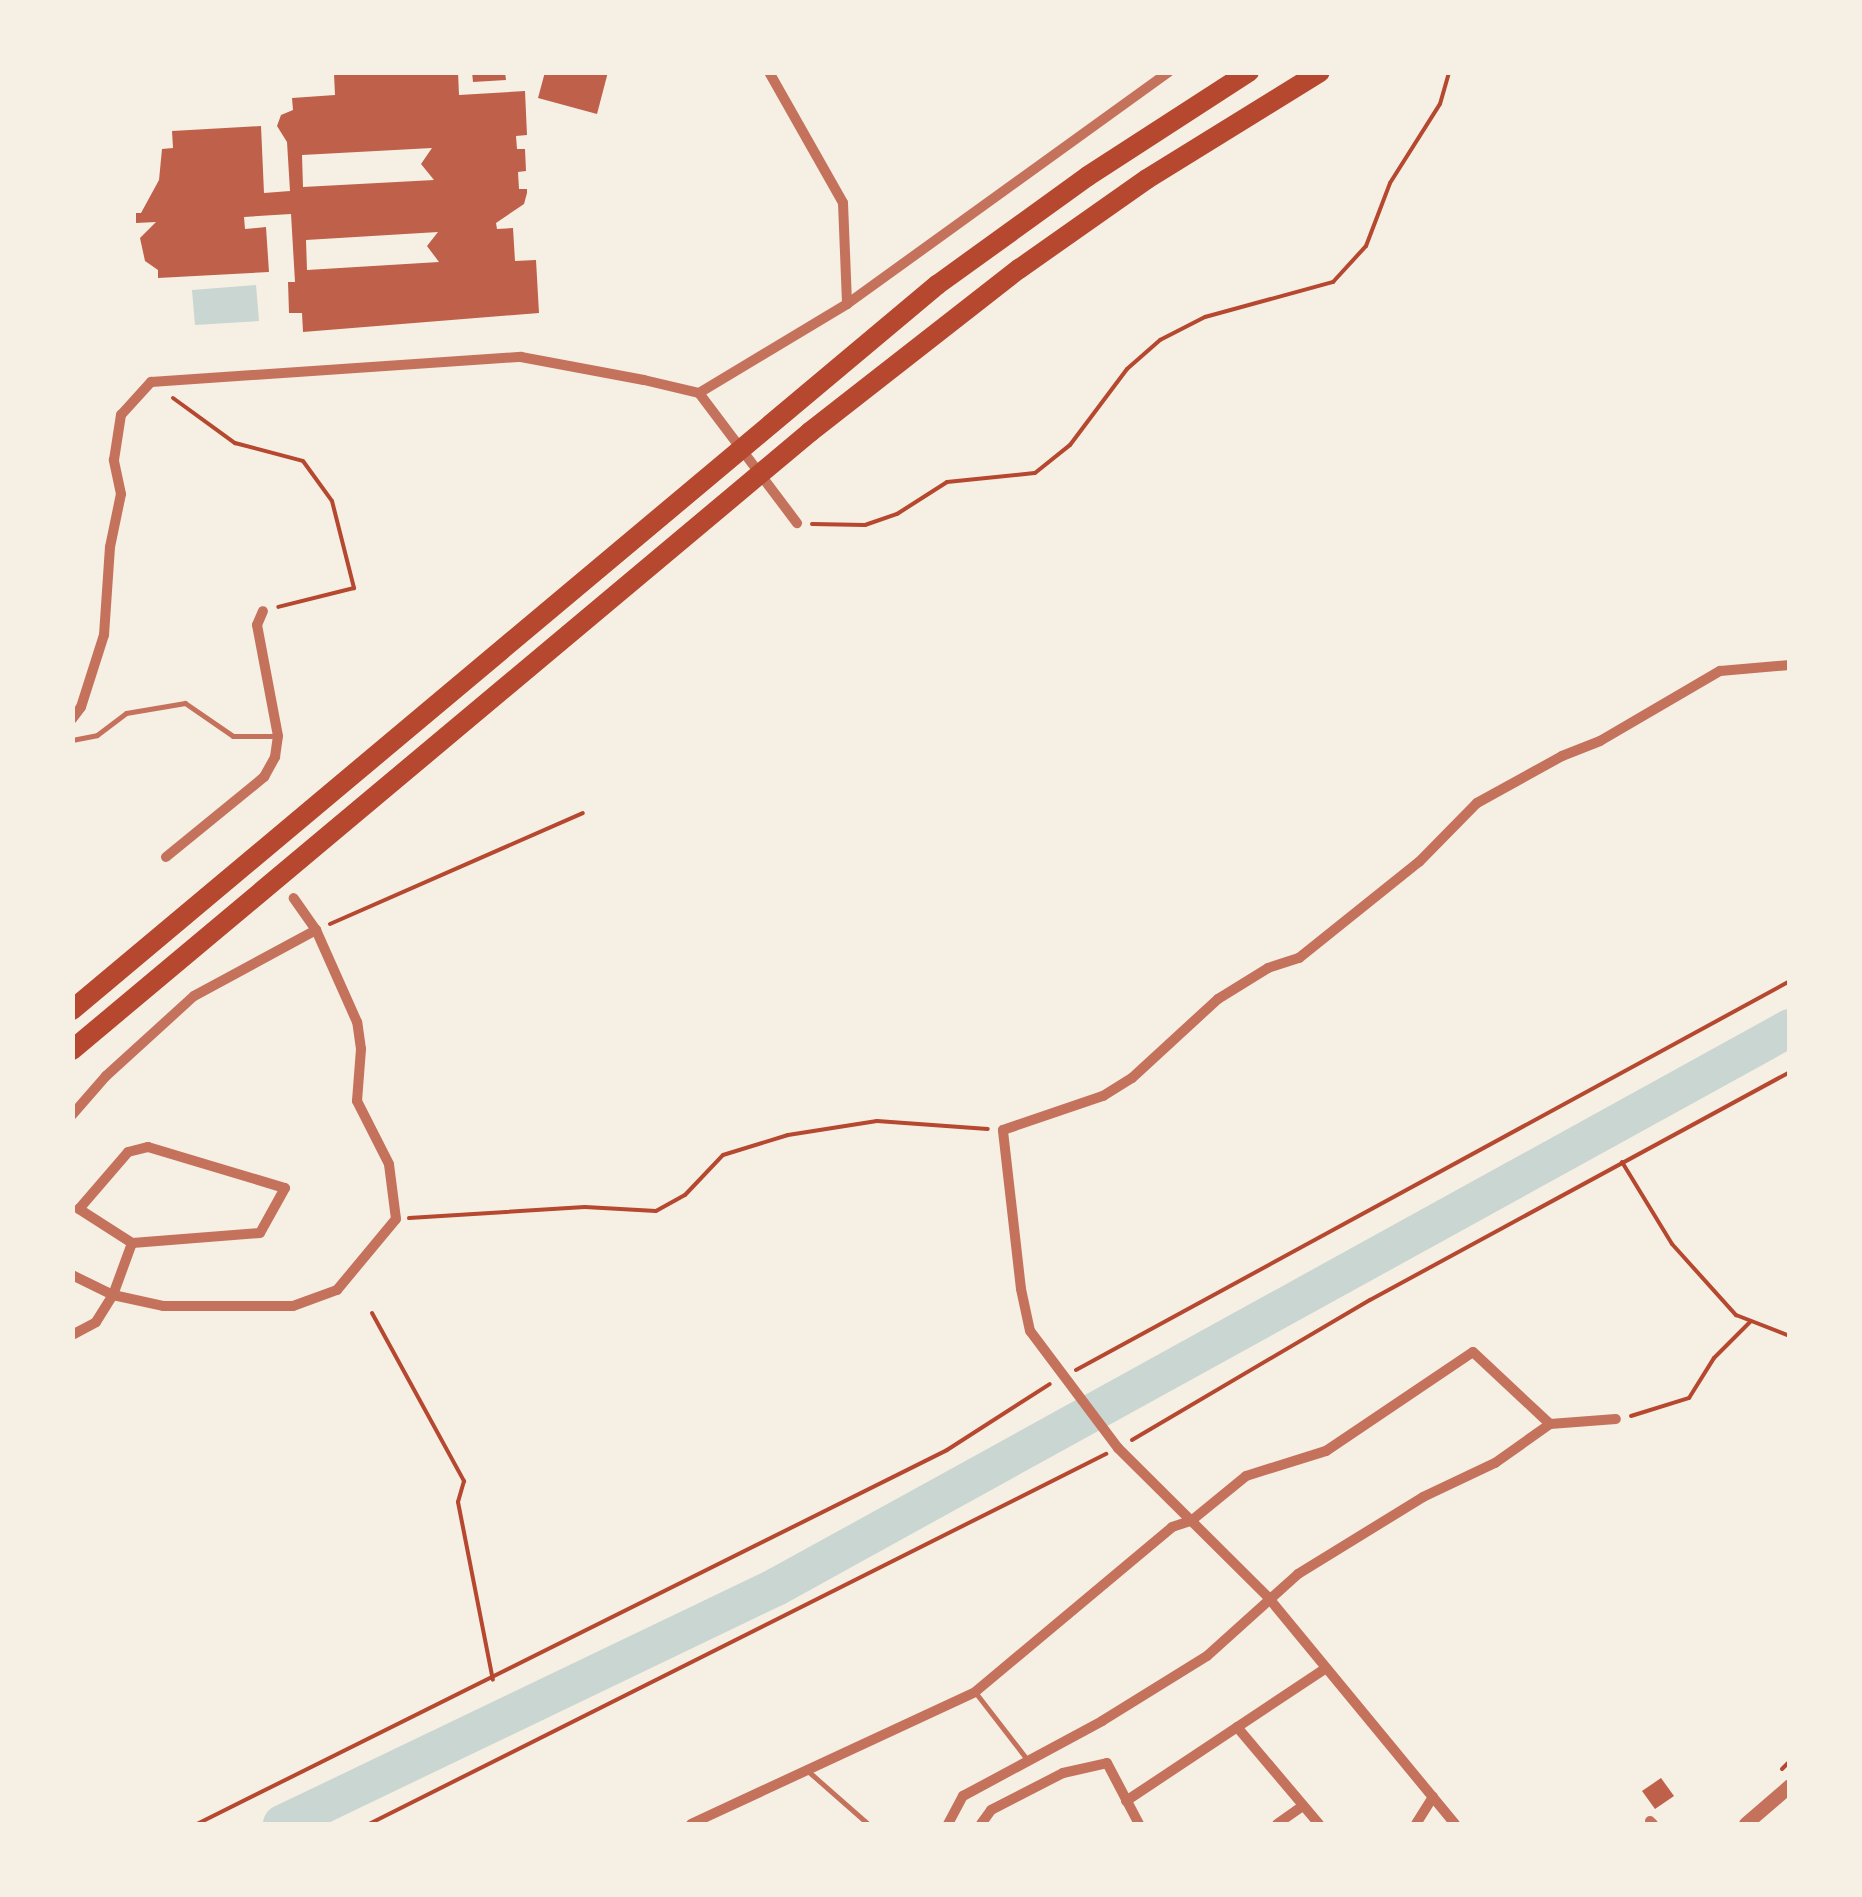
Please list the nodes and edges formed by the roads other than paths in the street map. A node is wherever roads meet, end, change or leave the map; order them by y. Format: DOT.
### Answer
graph roads {
  1 [pos="770,72"];
  2 [pos="1169,72"];
  3 [pos="1249,72"];
  4 [pos="1320,72"];
  5 [pos="847,304"];
  6 [pos="699,392"];
  7 [pos="797,523"];
  8 [pos="263,610"];
  9 [pos="1790,666"];
  10 [pos="72,720"];
  11 [pos="278,736"];
  12 [pos="72,740"];
  13 [pos="166,857"];
  14 [pos="294,898"];
  15 [pos="316,930"];
  16 [pos="72,1010"];
  17 [pos="72,1050"];
  18 [pos="72,1115"];
  19 [pos="132,1243"];
  20 [pos="72,1275"];
  21 [pos="112,1295"];
  22 [pos="72,1335"];
  23 [pos="1616,1418"];
  24 [pos="1550,1424"];
  25 [pos="1192,1521"];
  26 [pos="1269,1598"];
  27 [pos="1325,1670"];
  28 [pos="975,1692"];
  29 [pos="1237,1727"];
  30 [pos="1026,1758"];
  31 [pos="810,1772"];
  32 [pos="1790,1786"];
  33 [pos="1433,1798"];
  34 [pos="1126,1801"];
  35 [pos="1303,1806"];
  36 [pos="691,1824"];
  37 [pos="868,1824"];
  38 [pos="948,1824"];
  39 [pos="981,1824"];
  40 [pos="1140,1824"];
  41 [pos="1277,1824"];
  42 [pos="1319,1824"];
  43 [pos="1416,1824"];
  44 [pos="1455,1824"];
  45 [pos="1748,1824"];
  1 -- 5 [label="street"];
  2 -- 5 [label="street"];
  3 -- 16 [label="highway"];
  4 -- 17 [label="highway"];
  5 -- 6 [label="street"];
  6 -- 7 [label="street"];
  6 -- 10 [label="street"];
  8 -- 11 [label="street"];
  9 -- 25 [label="street"];
  11 -- 12 [label="lane"];
  11 -- 13 [label="street"];
  14 -- 15 [label="street"];
  15 -- 18 [label="street"];
  15 -- 21 [label="street"];
  19 -- 19 [label="street"];
  19 -- 21 [label="street"];
  20 -- 21 [label="street"];
  21 -- 22 [label="street"];
  23 -- 24 [label="street"];
  24 -- 25 [label="street"];
  24 -- 26 [label="street"];
  25 -- 26 [label="street"];
  25 -- 28 [label="street"];
  26 -- 27 [label="street"];
  26 -- 30 [label="street"];
  27 -- 29 [label="street"];
  27 -- 33 [label="street"];
  28 -- 30 [label="lane"];
  28 -- 31 [label="street"];
  29 -- 34 [label="street"];
  29 -- 35 [label="street"];
  30 -- 38 [label="street"];
  31 -- 36 [label="street"];
  31 -- 37 [label="lane"];
  32 -- 45 [label="street"];
  33 -- 43 [label="street"];
  33 -- 44 [label="street"];
  34 -- 39 [label="street"];
  34 -- 40 [label="street"];
  35 -- 41 [label="street"];
  35 -- 42 [label="street"];
}
